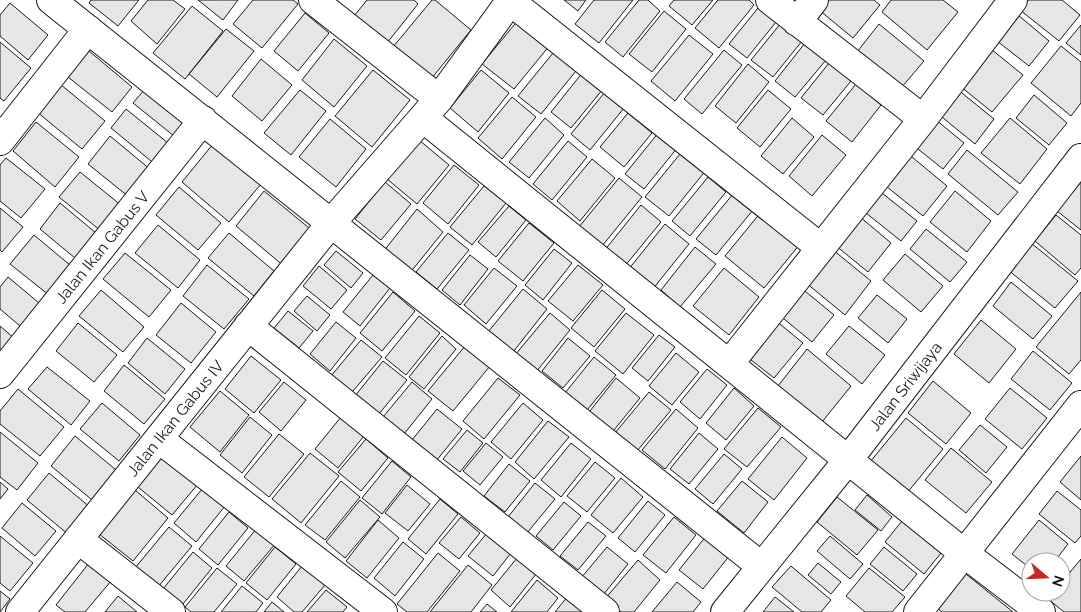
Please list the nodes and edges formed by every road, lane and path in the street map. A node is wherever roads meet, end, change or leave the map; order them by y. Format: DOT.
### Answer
graph roads {
  1 [pos="51,0"];
  2 [pos="313,0"];
  3 [pos="770,0"];
  4 [pos="814,0"];
  5 [pos="1013,0"];
  6 [pos="511,1"];
  7 [pos="798,22"];
  8 [pos="88,29"];
  9 [pos="431,109"];
  10 [pos="924,119"];
  11 [pos="203,120"];
  12 [pos="0,141"];
  13 [pos="1081,158"];
  14 [pos="331,224"];
  15 [pos="821,248"];
  16 [pos="248,326"];
  17 [pos="728,364"];
  18 [pos="0,374"];
  19 [pos="1081,405"];
  20 [pos="158,438"];
  21 [pos="848,460"];
  22 [pos="78,539"];
  23 [pos="965,554"];
  24 [pos="762,566"];
  25 [pos="20,612"];
  26 [pos="171,612"];
  27 [pos="383,612"];
  28 [pos="605,612"];
  29 [pos="725,612"];
  30 [pos="918,612"];
  31 [pos="1041,612"];
  1 -- 8 [label="street"];
  2 -- 9 [label="street"];
  3 -- 7 [label="street"];
  4 -- 7 [label="street"];
  5 -- 10 [label="street"];
  6 -- 9 [label="street, Jalan Ikan Gabus IV"];
  6 -- 15 [label="street"];
  7 -- 10 [label="street"];
  8 -- 11 [label="street"];
  8 -- 12 [label="street"];
  9 -- 14 [label="street, Jalan Ikan Gabus IV"];
  9 -- 17 [label="street"];
  10 -- 15 [label="street"];
  11 -- 14 [label="street"];
  11 -- 18 [label="street, Jalan Ikan Gabus V"];
  13 -- 21 [label="street, Jalan Sriwijaya"];
  14 -- 16 [label="street, Jalan Ikan Gabus IV"];
  14 -- 24 [label="street"];
  15 -- 17 [label="street"];
  16 -- 20 [label="street, Jalan Ikan Gabus IV"];
  16 -- 28 [label="street"];
  17 -- 21 [label="street"];
  19 -- 23 [label="street"];
  20 -- 22 [label="street, Jalan Ikan Gabus IV"];
  20 -- 27 [label="street"];
  21 -- 23 [label="street"];
  21 -- 24 [label="street, Jalan Sriwijaya"];
  22 -- 25 [label="street, Jalan Ikan Gabus IV"];
  22 -- 26 [label="street"];
  23 -- 30 [label="street"];
  23 -- 31 [label="street"];
  24 -- 29 [label="street, Jalan Sriwijaya"];
}
